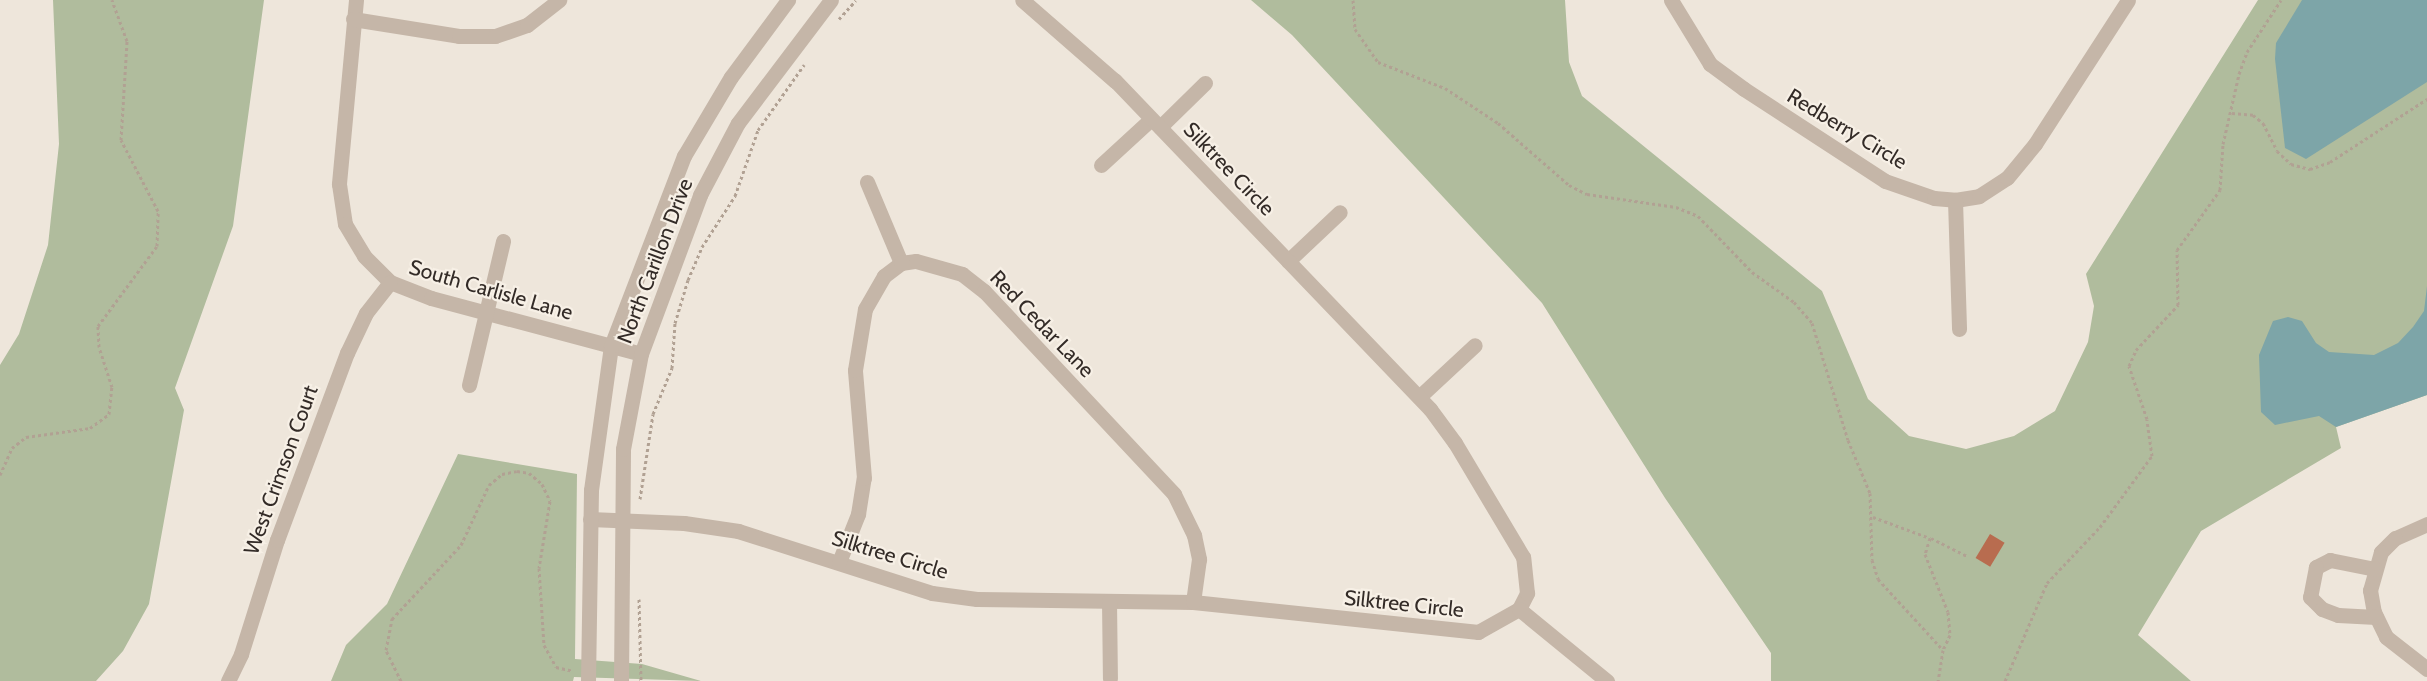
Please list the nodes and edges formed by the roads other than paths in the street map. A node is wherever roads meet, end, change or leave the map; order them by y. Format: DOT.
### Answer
graph roads {
  1 [pos="356,0"];
  2 [pos="559,0"];
  3 [pos="788,0"];
  4 [pos="831,0"];
  5 [pos="1022,0"];
  6 [pos="1671,0"];
  7 [pos="2127,0"];
  8 [pos="353,19"];
  9 [pos="1205,83"];
  10 [pos="1155,123"];
  11 [pos="1101,165"];
  12 [pos="867,182"];
  13 [pos="1955,200"];
  14 [pos="1340,212"];
  15 [pos="503,241"];
  16 [pos="1288,261"];
  17 [pos="901,264"];
  18 [pos="390,282"];
  19 [pos="484,312"];
  20 [pos="1959,329"];
  21 [pos="1474,345"];
  22 [pos="611,346"];
  23 [pos="641,354"];
  24 [pos="469,384"];
  25 [pos="1419,398"];
  26 [pos="590,519"];
  27 [pos="620,520"];
  28 [pos="2427,524"];
  29 [pos="839,562"];
  30 [pos="2375,569"];
  31 [pos="1109,601"];
  32 [pos="1193,602"];
  33 [pos="1519,609"];
  34 [pos="2376,617"];
  35 [pos="2427,669"];
  36 [pos="583,676"];
  37 [pos="1110,678"];
  38 [pos="228,681"];
  39 [pos="621,681"];
  40 [pos="1607,681"];
  1 -- 8 [label="street, South Carlisle Lane"];
  2 -- 8 [label="street"];
  3 -- 22 [label="street, North Carillon Drive"];
  4 -- 23 [label="street, North Carillon Drive"];
  5 -- 10 [label="street, Silktree Circle"];
  6 -- 13 [label="street, Redberry Circle"];
  7 -- 13 [label="street, Redberry Circle"];
  8 -- 18 [label="street, South Carlisle Lane"];
  9 -- 10 [label="street"];
  10 -- 11 [label="street"];
  10 -- 16 [label="street, Silktree Circle"];
  12 -- 17 [label="street"];
  13 -- 20 [label="street"];
  14 -- 16 [label="street"];
  15 -- 19 [label="street"];
  16 -- 25 [label="street, Silktree Circle"];
  17 -- 29 [label="street"];
  17 -- 32 [label="street, Red Cedar Lane"];
  18 -- 19 [label="street, South Carlisle Lane"];
  18 -- 38 [label="street, West Crimson Court"];
  19 -- 22 [label="street, South Carlisle Lane"];
  19 -- 24 [label="street"];
  21 -- 25 [label="street"];
  22 -- 23 [label="street, South Carlisle Lane"];
  22 -- 26 [label="street, North Carillon Drive"];
  23 -- 27 [label="street, North Carillon Drive"];
  25 -- 33 [label="street, Silktree Circle"];
  26 -- 27 [label="street, Silktree Circle"];
  26 -- 36 [label="street, North Carillon Drive"];
  27 -- 29 [label="street, Silktree Circle"];
  27 -- 39 [label="street, North Carillon Drive"];
  28 -- 30 [label="street"];
  29 -- 31 [label="street, Silktree Circle"];
  30 -- 34 [label="street"];
  30 -- 34 [label="street"];
  31 -- 32 [label="street, Silktree Circle"];
  31 -- 37 [label="street"];
  32 -- 33 [label="street, Silktree Circle"];
  33 -- 40 [label="street"];
  34 -- 35 [label="street"];
}
